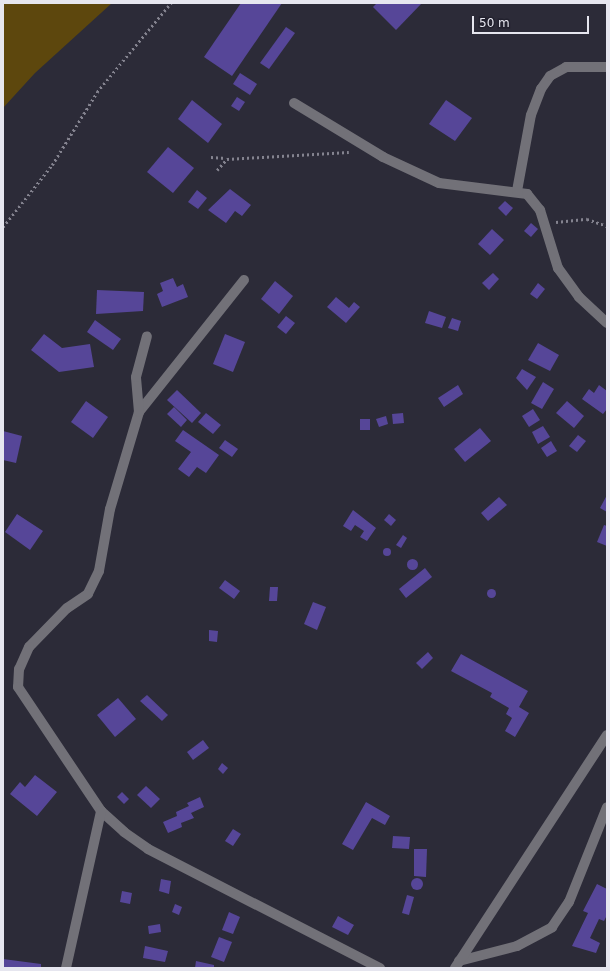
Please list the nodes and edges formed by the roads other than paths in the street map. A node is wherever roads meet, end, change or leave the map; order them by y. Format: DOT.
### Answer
graph roads {
  1 [pos="607,67"];
  2 [pos="294,103"];
  3 [pos="517,191"];
  4 [pos="244,280"];
  5 [pos="607,323"];
  6 [pos="147,336"];
  7 [pos="139,412"];
  8 [pos="607,735"];
  9 [pos="607,807"];
  10 [pos="102,811"];
  11 [pos="457,964"];
  12 [pos="66,968"];
  13 [pos="380,968"];
  1 -- 3 [label="street"];
  2 -- 3 [label="street"];
  3 -- 5 [label="street"];
  4 -- 7 [label="street"];
  6 -- 7 [label="street"];
  7 -- 10 [label="street"];
  8 -- 11 [label="street"];
  9 -- 11 [label="street"];
  10 -- 12 [label="street"];
  10 -- 13 [label="street"];
}
